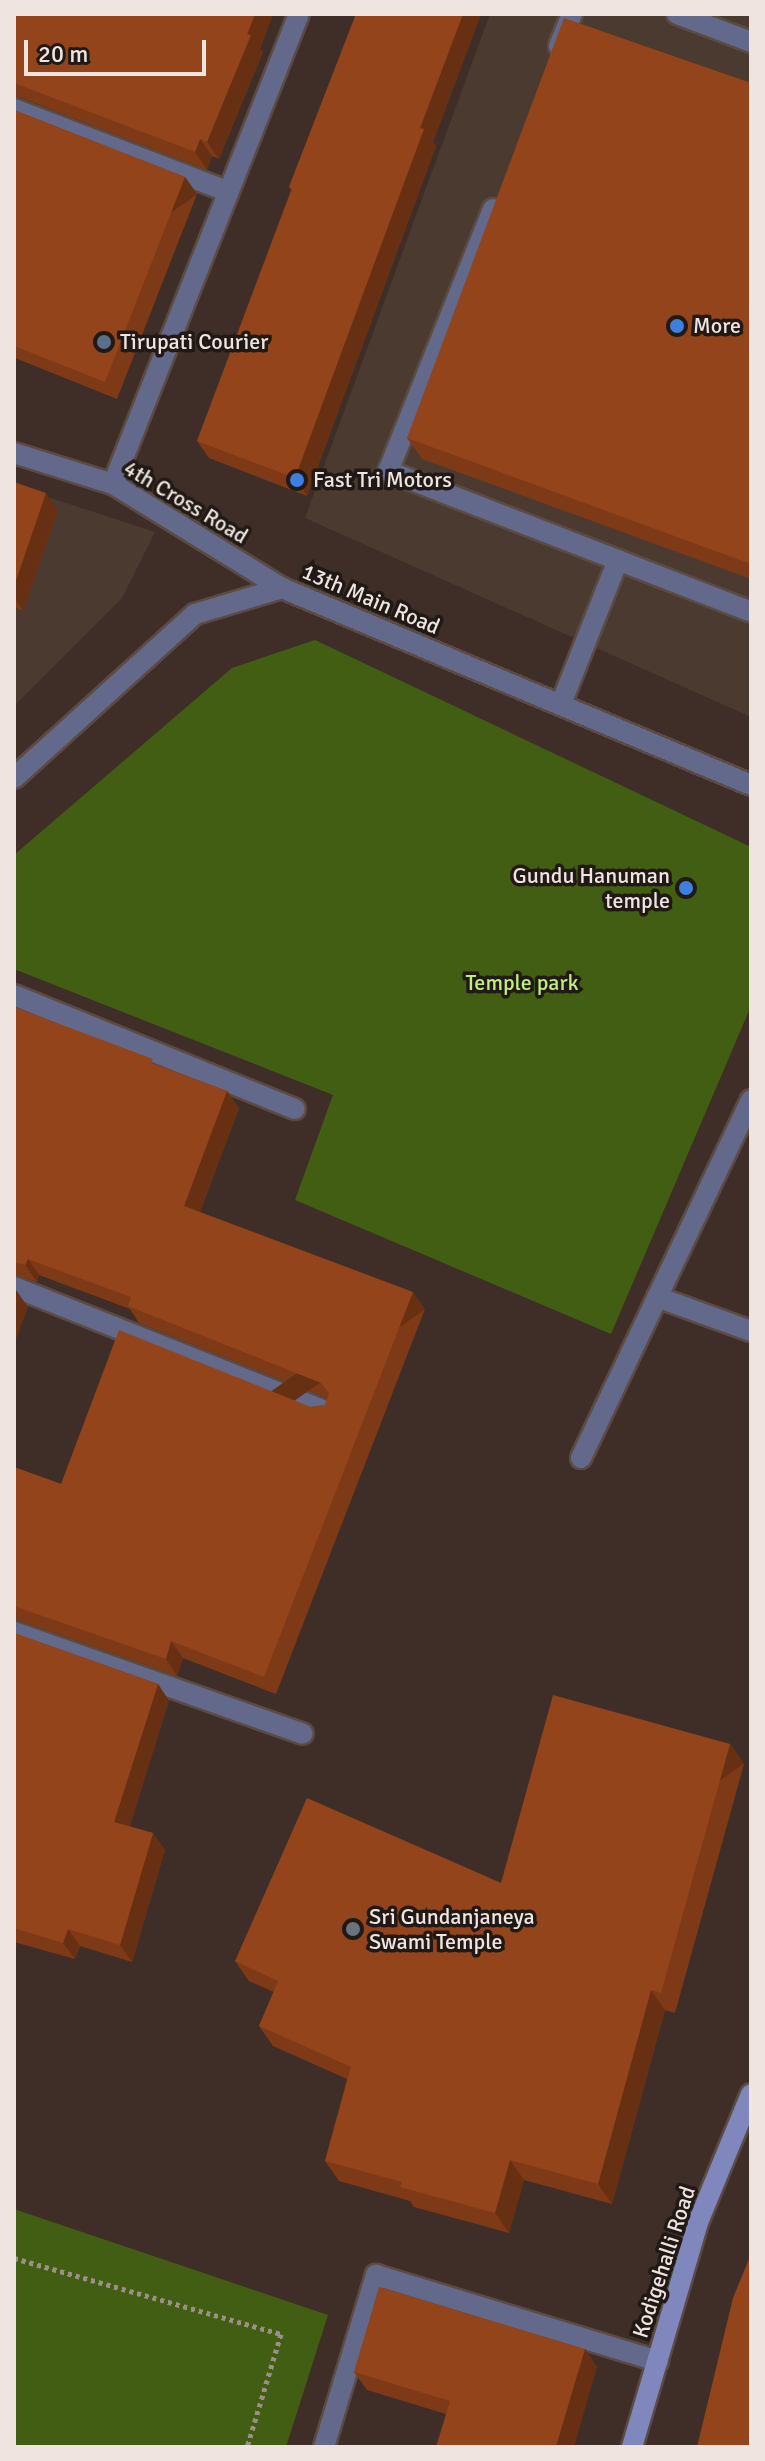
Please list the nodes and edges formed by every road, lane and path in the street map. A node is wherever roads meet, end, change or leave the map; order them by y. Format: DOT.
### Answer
graph roads {
  1 [pos="299,14"];
  2 [pos="572,14"];
  3 [pos="677,14"];
  4 [pos="751,42"];
  5 [pos="554,58"];
  6 [pos="14,109"];
  7 [pos="501,191"];
  8 [pos="229,192"];
  9 [pos="14,453"];
  10 [pos="113,484"];
  11 [pos="618,560"];
  12 [pos="282,588"];
  13 [pos="751,612"];
  14 [pos="561,704"];
  15 [pos="16,775"];
  16 [pos="751,785"];
  17 [pos="14,995"];
  18 [pos="751,1100"];
  19 [pos="295,1109"];
  20 [pos="14,1287"];
  21 [pos="657,1297"];
  22 [pos="751,1331"];
  23 [pos="328,1412"];
  24 [pos="581,1458"];
  25 [pos="14,1632"];
  26 [pos="303,1734"];
  27 [pos="751,2094"];
  28 [pos="14,2258"];
  29 [pos="658,2361"];
  30 [pos="247,2447"];
  31 [pos="324,2447"];
  32 [pos="632,2447"];
  1 -- 8 [label="street"];
  2 -- 5 [label="street"];
  3 -- 4 [label="street"];
  6 -- 8 [label="street"];
  7 -- 11 [label="street"];
  8 -- 10 [label="street"];
  9 -- 10 [label="street, 4th Cross Road"];
  10 -- 12 [label="street, 4th Cross Road"];
  11 -- 13 [label="street"];
  11 -- 14 [label="street"];
  12 -- 14 [label="street, 13th Main Road"];
  12 -- 15 [label="street, 13th Main Road"];
  14 -- 16 [label="street, 13th Main Road"];
  17 -- 19 [label="street"];
  18 -- 21 [label="street"];
  20 -- 23 [label="street"];
  21 -- 22 [label="street"];
  21 -- 24 [label="street"];
  25 -- 26 [label="street"];
  27 -- 29 [label="main road, Kodigehalli Road"];
  28 -- 30 [label="path"];
  29 -- 31 [label="street"];
  29 -- 32 [label="main road, Kodigehalli Road"];
}
